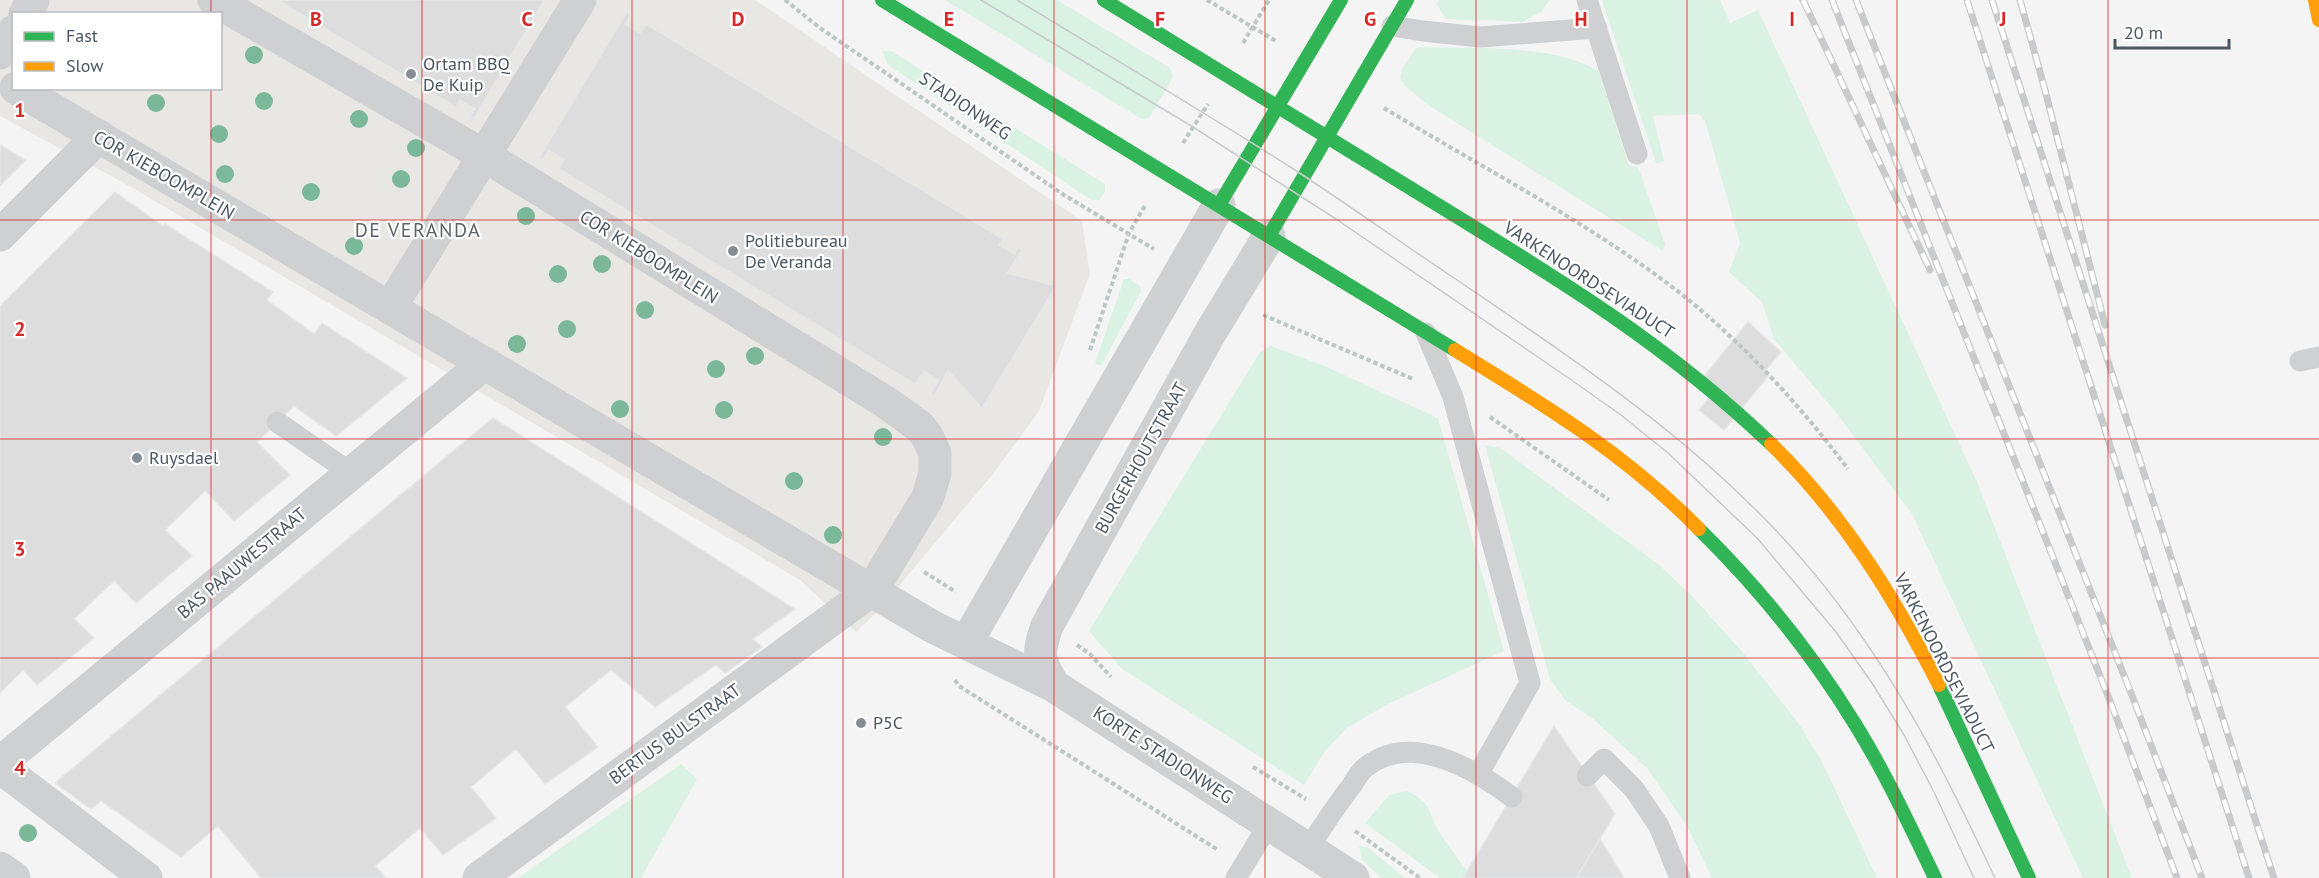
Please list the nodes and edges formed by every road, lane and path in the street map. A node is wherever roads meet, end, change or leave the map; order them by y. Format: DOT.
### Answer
graph roads {
  1 [pos="214,0"];
  2 [pos="580,0"];
  3 [pos="785,0"];
  4 [pos="882,0"];
  5 [pos="1104,0"];
  6 [pos="1207,0"];
  7 [pos="1269,0"];
  8 [pos="1341,0"];
  9 [pos="1407,0"];
  10 [pos="1587,0"];
  11 [pos="2315,0"];
  12 [pos="2319,21"];
  13 [pos="1252,26"];
  14 [pos="1392,26"];
  15 [pos="1597,28"];
  16 [pos="12,34"];
  17 [pos="0,53"];
  18 [pos="1225,74"];
  19 [pos="18,90"];
  20 [pos="1278,105"];
  21 [pos="99,136"];
  22 [pos="1326,136"];
  23 [pos="1637,154"];
  24 [pos="485,156"];
  25 [pos="1165,172"];
  26 [pos="1219,205"];
  27 [pos="1129,233"];
  28 [pos="0,235"];
  29 [pos="1269,236"];
  30 [pos="1182,267"];
  31 [pos="1231,297"];
  32 [pos="390,308"];
  33 [pos="1426,333"];
  34 [pos="485,363"];
  35 [pos="1453,397"];
  36 [pos="277,422"];
  37 [pos="351,473"];
  38 [pos="1612,502"];
  39 [pos="872,590"];
  40 [pos="966,643"];
  41 [pos="1054,686"];
  42 [pos="0,765"];
  43 [pos="1479,773"];
  44 [pos="1587,776"];
  45 [pos="1512,797"];
  46 [pos="1269,824"];
  47 [pos="1308,849"];
  48 [pos="0,868"];
  49 [pos="14,878"];
  50 [pos="146,878"];
  51 [pos="479,878"];
  52 [pos="1236,878"];
  53 [pos="1353,878"];
  54 [pos="1680,878"];
  55 [pos="1935,878"];
  56 [pos="2029,878"];
  1 -- 24 [label="street, COR KIEBOOMPLEIN"];
  2 -- 24 [label="street"];
  3 -- 27 [label="path, STADIONWEG"];
  4 -- 25 [label="main road"];
  5 -- 18 [label="main road"];
  6 -- 13 [label="path"];
  7 -- 13 [label="path"];
  8 -- 20 [label="main road"];
  9 -- 14 [label="main road"];
  10 -- 15 [label="lane"];
  11 -- 12 [label="main road"];
  13 -- 18 [label="path"];
  14 -- 15 [label="lane"];
  14 -- 22 [label="main road"];
  15 -- 23 [label="lane"];
  16 -- 17 [label="street"];
  18 -- 20 [label="main road"];
  18 -- 25 [label="path"];
  19 -- 21 [label="street, COR KIEBOOMPLEIN"];
  20 -- 22 [label="main road, VARKENOORDSEVIADUCT"];
  20 -- 26 [label="main road"];
  21 -- 28 [label="street"];
  21 -- 32 [label="street, COR KIEBOOMPLEIN"];
  22 -- 29 [label="main road"];
  22 -- 56 [label="main road, VARKENOORDSEVIADUCT"];
  24 -- 32 [label="street"];
  24 -- 39 [label="street, COR KIEBOOMPLEIN"];
  25 -- 26 [label="main road"];
  25 -- 27 [label="path"];
  26 -- 29 [label="main road"];
  26 -- 30 [label="street"];
  27 -- 30 [label="path"];
  29 -- 31 [label="street, BURGERHOUTSTRAAT"];
  29 -- 33 [label="main road"];
  30 -- 40 [label="street"];
  31 -- 35 [label="path"];
  31 -- 41 [label="street, BURGERHOUTSTRAAT"];
  32 -- 34 [label="street, COR KIEBOOMPLEIN"];
  33 -- 35 [label="lane"];
  33 -- 55 [label="main road"];
  34 -- 37 [label="street, BAS PAAUWESTRAAT"];
  34 -- 39 [label="street, COR KIEBOOMPLEIN"];
  35 -- 38 [label="path"];
  35 -- 43 [label="lane"];
  36 -- 37 [label="lane"];
  37 -- 42 [label="street, BAS PAAUWESTRAAT"];
  39 -- 40 [label="street, COR KIEBOOMPLEIN"];
  39 -- 51 [label="street, BERTUS BULSTRAAT"];
  40 -- 41 [label="street, KORTE STADIONWEG"];
  41 -- 46 [label="street, KORTE STADIONWEG"];
  42 -- 50 [label="street"];
  43 -- 45 [label="lane"];
  43 -- 47 [label="lane"];
  44 -- 54 [label="lane"];
  46 -- 47 [label="street, KORTE STADIONWEG"];
  46 -- 52 [label="lane"];
  47 -- 53 [label="street, KORTE STADIONWEG"];
  48 -- 49 [label="street"];
}
